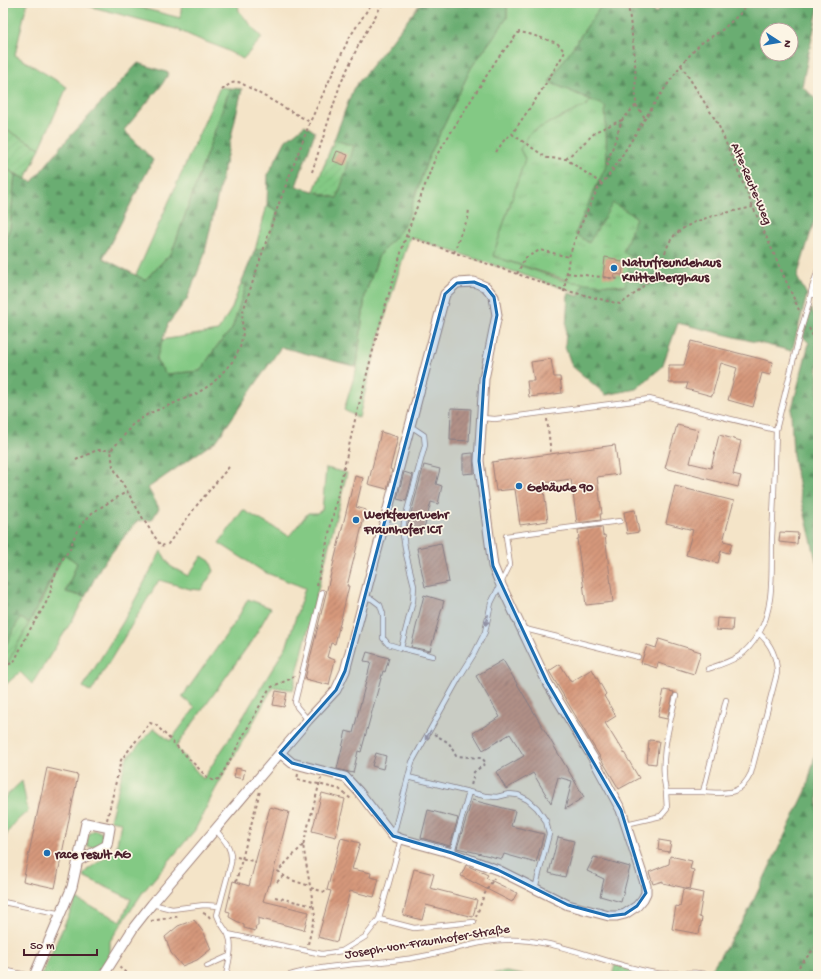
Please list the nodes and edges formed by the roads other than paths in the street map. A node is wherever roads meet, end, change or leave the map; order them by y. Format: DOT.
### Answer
graph roads {
  1 [pos="818,270"];
  2 [pos="818,284"];
  3 [pos="812,288"];
  4 [pos="810,294"];
  5 [pos="818,296"];
  6 [pos="481,418"];
  7 [pos="409,427"];
  8 [pos="776,430"];
  9 [pos="620,521"];
  10 [pos="500,584"];
  11 [pos="322,592"];
  12 [pos="365,597"];
  13 [pos="521,628"];
  14 [pos="759,633"];
  15 [pos="401,648"];
  16 [pos="433,656"];
  17 [pos="638,657"];
  18 [pos="708,669"];
  19 [pos="676,696"];
  20 [pos="726,700"];
  21 [pos="308,720"];
  22 [pos="280,753"];
  23 [pos="408,777"];
  24 [pos="469,792"];
  25 [pos="666,792"];
  26 [pos="703,792"];
  27 [pos="626,824"];
  28 [pos="215,829"];
  29 [pos="397,837"];
  30 [pos="452,853"];
  31 [pos="78,861"];
  32 [pos="535,889"];
  33 [pos="3,902"];
  34 [pos="152,904"];
  35 [pos="219,906"];
  36 [pos="62,914"];
  37 [pos="379,919"];
  38 [pos="474,922"];
  39 [pos="228,934"];
  40 [pos="229,956"];
  41 [pos="207,966"];
  42 [pos="3,970"];
  43 [pos="31,976"];
  44 [pos="34,976"];
  45 [pos="103,976"];
  46 [pos="226,976"];
  47 [pos="287,976"];
  48 [pos="712,976"];
  1 -- 3 [label="lane"];
  2 -- 3 [label="lane"];
  3 -- 4 [label="lane"];
  4 -- 5 [label="lane"];
  4 -- 8 [label="lane, bridge"];
  6 -- 7 [label="street"];
  6 -- 8 [label="lane"];
  6 -- 10 [label="street"];
  7 -- 12 [label="street"];
  7 -- 15 [label="lane"];
  8 -- 14 [label="lane"];
  9 -- 10 [label="lane"];
  10 -- 13 [label="street"];
  10 -- 23 [label="lane, one-way"];
  11 -- 21 [label="lane"];
  12 -- 15 [label="lane"];
  12 -- 21 [label="street"];
  13 -- 17 [label="lane"];
  13 -- 27 [label="street"];
  14 -- 18 [label="lane"];
  14 -- 26 [label="lane"];
  15 -- 16 [label="lane"];
  19 -- 25 [label="lane"];
  20 -- 26 [label="lane"];
  21 -- 22 [label="street"];
  22 -- 28 [label="street"];
  22 -- 29 [label="street"];
  23 -- 24 [label="lane"];
  23 -- 29 [label="lane"];
  24 -- 30 [label="lane"];
  24 -- 32 [label="lane"];
  25 -- 26 [label="lane"];
  25 -- 27 [label="lane"];
  27 -- 32 [label="street"];
  28 -- 34 [label="street"];
  28 -- 35 [label="lane"];
  29 -- 30 [label="street"];
  29 -- 37 [label="lane"];
  30 -- 32 [label="street"];
  31 -- 31 [label="street"];
  31 -- 36 [label="street"];
  33 -- 36 [label="lane"];
  34 -- 35 [label="lane"];
  34 -- 45 [label="street"];
  35 -- 39 [label="lane"];
  36 -- 44 [label="street"];
  37 -- 38 [label="lane"];
  37 -- 39 [label="lane"];
  39 -- 40 [label="lane"];
  40 -- 41 [label="lane"];
  40 -- 46 [label="lane"];
  42 -- 43 [label="lane"];
  47 -- 48 [label="lane, Joseph-von-Fraunhofer-Straße"];
}
